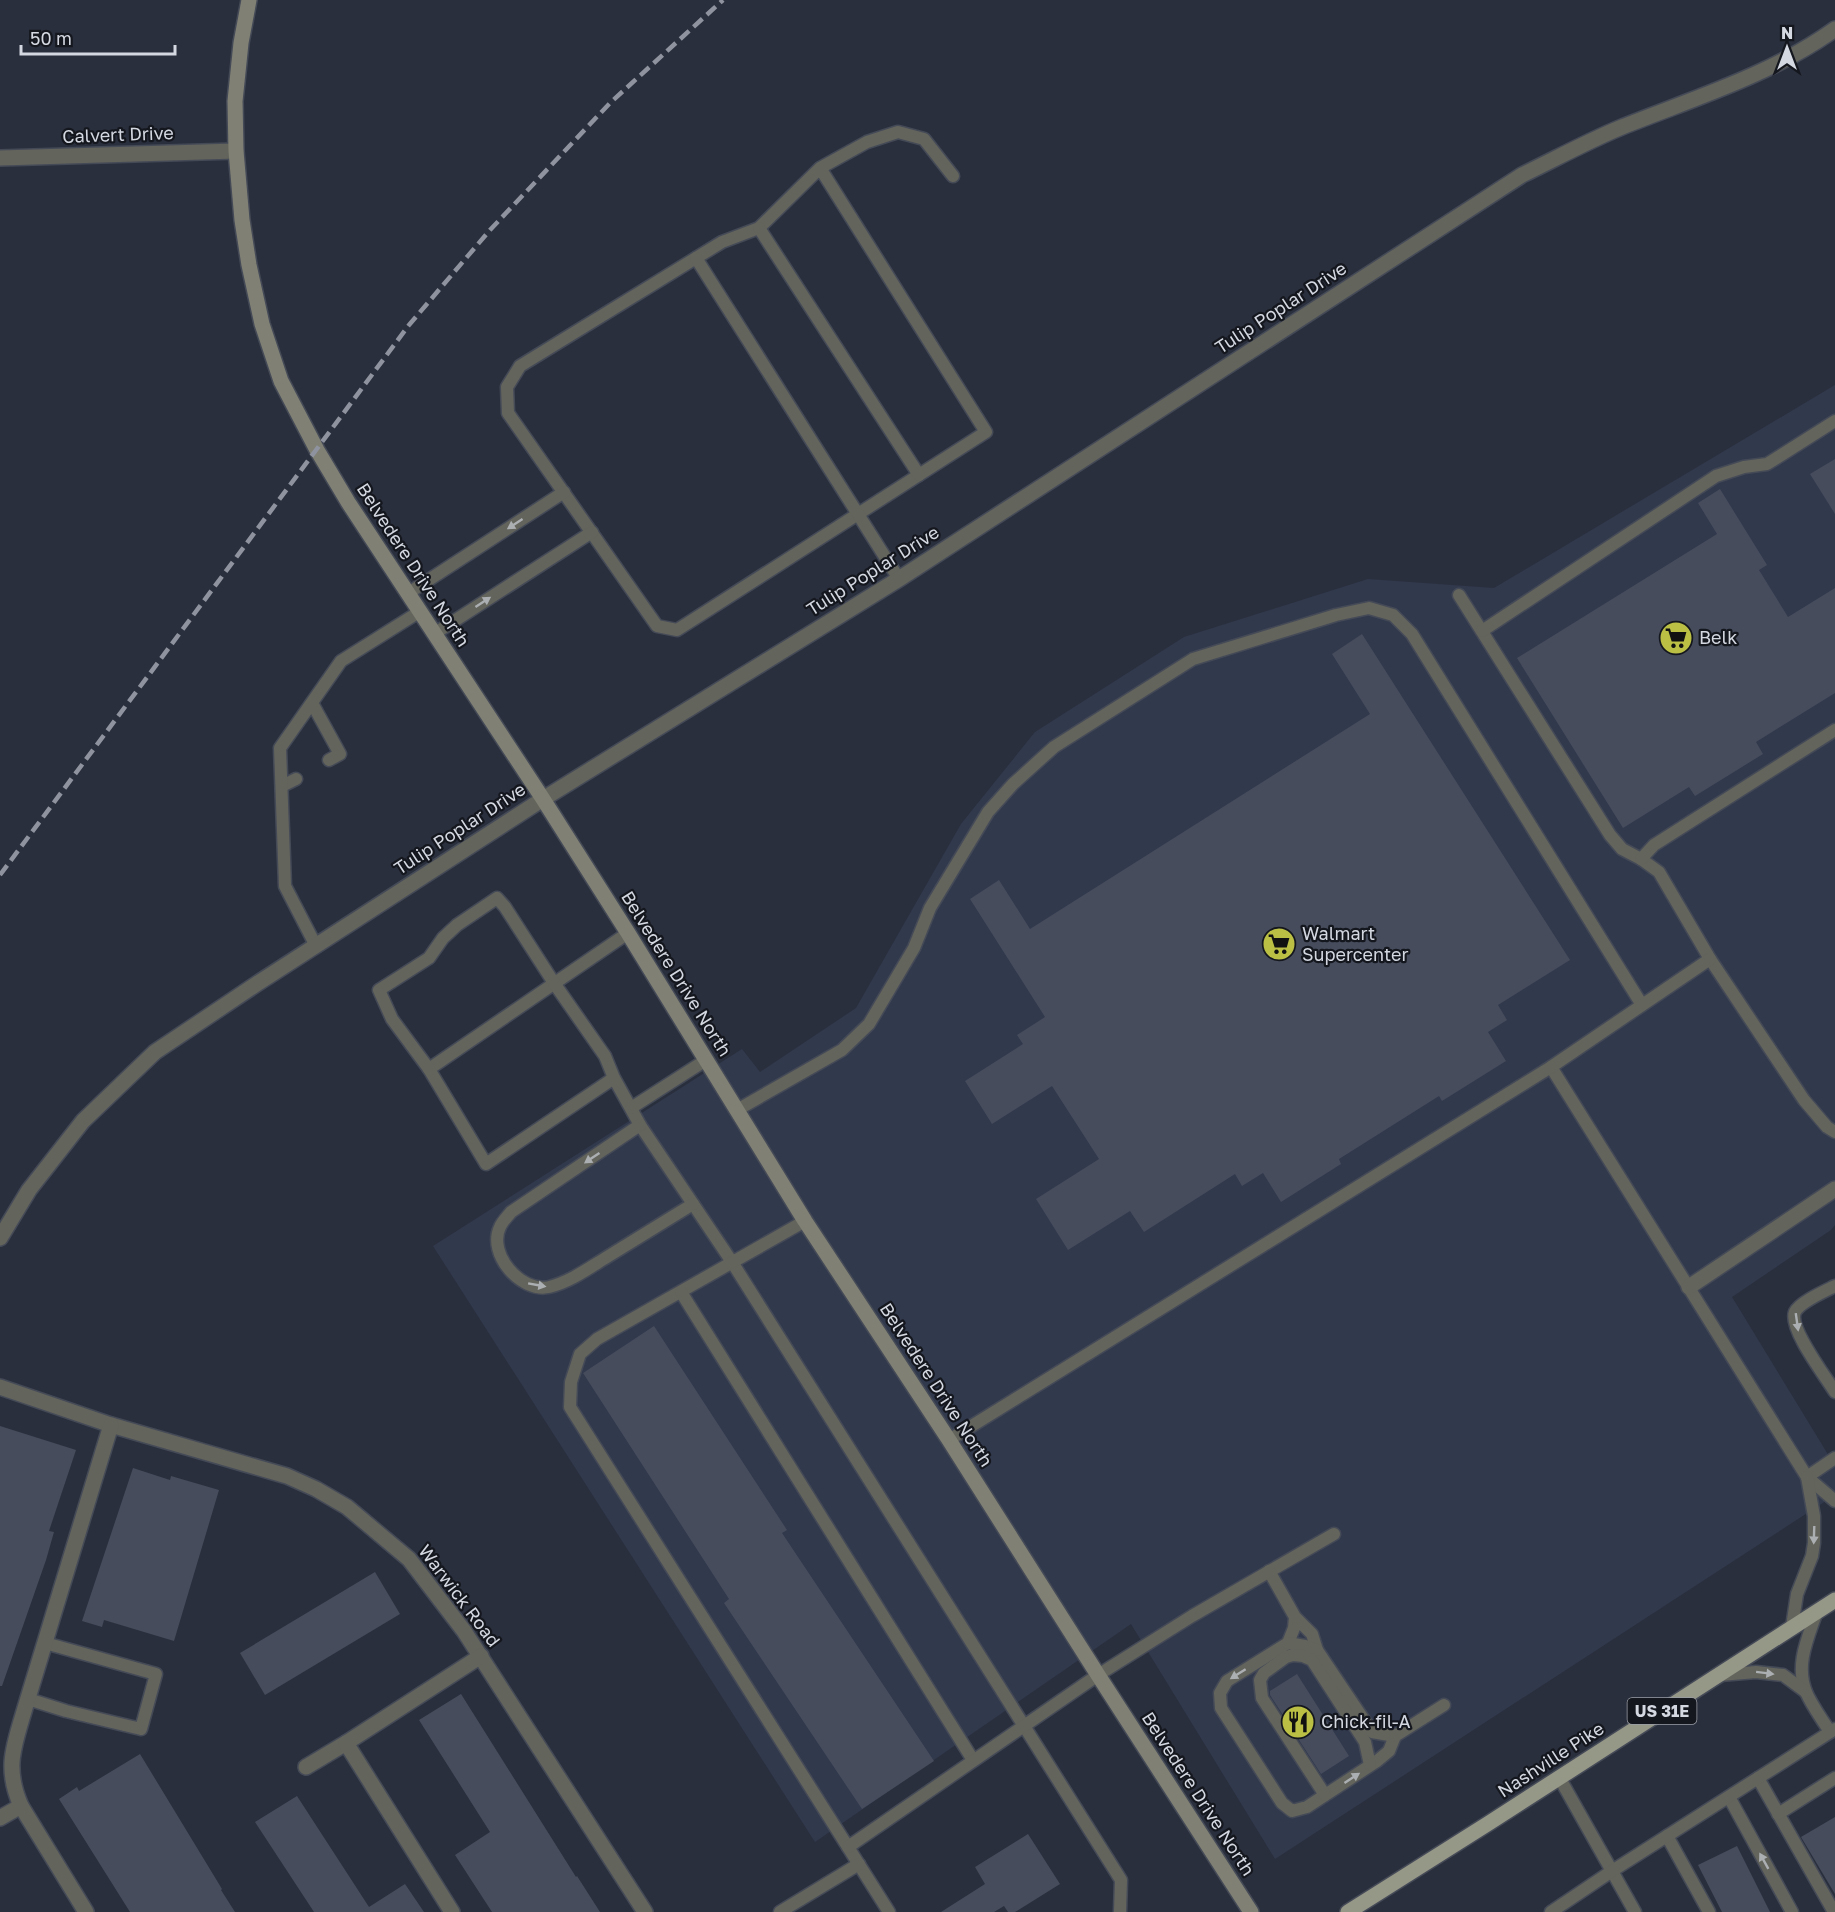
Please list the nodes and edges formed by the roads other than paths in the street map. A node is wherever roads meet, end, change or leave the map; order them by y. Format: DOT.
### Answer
graph roads {
  1 [pos="249,0"];
  2 [pos="1835,29"];
  3 [pos="236,151"];
  4 [pos="0,158"];
  5 [pos="820,168"];
  6 [pos="953,176"];
  7 [pos="759,228"];
  8 [pos="696,258"];
  9 [pos="1835,421"];
  10 [pos="919,475"];
  11 [pos="564,492"];
  12 [pos="857,515"];
  13 [pos="592,532"];
  14 [pos="899,579"];
  15 [pos="408,594"];
  16 [pos="1459,595"];
  17 [pos="419,612"];
  18 [pos="1482,631"];
  19 [pos="434,634"];
  20 [pos="312,703"];
  21 [pos="1835,730"];
  22 [pos="329,760"];
  23 [pos="296,778"];
  24 [pos="282,786"];
  25 [pos="543,799"];
  26 [pos="1641,859"];
  27 [pos="628,933"];
  28 [pos="316,946"];
  29 [pos="1710,959"];
  30 [pos="554,983"];
  31 [pos="1642,1005"];
  32 [pos="706,1060"];
  33 [pos="1551,1067"];
  34 [pos="429,1069"];
  35 [pos="614,1078"];
  36 [pos="631,1108"];
  37 [pos="736,1110"];
  38 [pos="640,1125"];
  39 [pos="1835,1132"];
  40 [pos="1835,1190"];
  41 [pos="693,1204"];
  42 [pos="805,1221"];
  43 [pos="0,1238"];
  44 [pos="732,1262"];
  45 [pos="1835,1286"];
  46 [pos="1689,1287"];
  47 [pos="681,1292"];
  48 [pos="0,1387"];
  49 [pos="1835,1392"];
  50 [pos="111,1425"];
  51 [pos="949,1440"];
  52 [pos="1835,1458"];
  53 [pos="1807,1477"];
  54 [pos="1835,1501"];
  55 [pos="1334,1534"];
  56 [pos="1269,1571"];
  57 [pos="1835,1600"];
  58 [pos="1817,1611"];
  59 [pos="1295,1617"];
  60 [pos="1792,1627"];
  61 [pos="45,1643"];
  62 [pos="1288,1643"];
  63 [pos="1317,1650"];
  64 [pos="481,1656"];
  65 [pos="1098,1675"];
  66 [pos="1718,1675"];
  67 [pos="1806,1692"];
  68 [pos="28,1700"];
  69 [pos="1444,1705"];
  70 [pos="1023,1725"];
  71 [pos="1833,1731"];
  72 [pos="1395,1736"];
  73 [pos="346,1743"];
  74 [pos="973,1760"];
  75 [pos="1370,1766"];
  76 [pos="306,1767"];
  77 [pos="1559,1777"];
  78 [pos="1758,1778"];
  79 [pos="1835,1778"];
  80 [pos="1325,1795"];
  81 [pos="1729,1797"];
  82 [pos="21,1806"];
  83 [pos="1778,1814"];
  84 [pos="0,1818"];
  85 [pos="1667,1836"];
  86 [pos="848,1847"];
  87 [pos="859,1864"];
  88 [pos="1612,1870"];
  89 [pos="86,1912"];
  90 [pos="452,1912"];
  91 [pos="645,1912"];
  92 [pos="780,1912"];
  93 [pos="889,1912"];
  94 [pos="1120,1912"];
  95 [pos="1251,1912"];
  96 [pos="1348,1912"];
  97 [pos="1551,1912"];
  98 [pos="1635,1912"];
  99 [pos="1709,1912"];
  100 [pos="1792,1912"];
  101 [pos="1834,1912"];
  1 -- 3 [label="street, Belvedere Drive North"];
  2 -- 14 [label="street, Tulip Poplar Drive"];
  3 -- 4 [label="street, Calvert Drive"];
  3 -- 15 [label="street, Belvedere Drive North"];
  5 -- 6 [label="lane"];
  5 -- 7 [label="lane"];
  5 -- 10 [label="lane"];
  7 -- 8 [label="lane"];
  7 -- 10 [label="lane"];
  8 -- 11 [label="lane"];
  8 -- 12 [label="lane"];
  9 -- 18 [label="lane"];
  10 -- 12 [label="lane"];
  11 -- 13 [label="lane"];
  11 -- 15 [label="lane, one-way"];
  12 -- 13 [label="lane"];
  12 -- 14 [label="lane"];
  19 -- 13 [label="lane, one-way"];
  14 -- 25 [label="street, Tulip Poplar Drive"];
  15 -- 17 [label="street, Belvedere Drive North"];
  16 -- 18 [label="lane"];
  17 -- 19 [label="street, Belvedere Drive North"];
  17 -- 20 [label="lane"];
  18 -- 26 [label="lane"];
  19 -- 25 [label="street, Belvedere Drive North"];
  20 -- 22 [label="lane"];
  20 -- 24 [label="lane"];
  21 -- 26 [label="lane"];
  23 -- 24 [label="lane"];
  24 -- 28 [label="lane"];
  25 -- 27 [label="street, Belvedere Drive North"];
  25 -- 28 [label="street, Tulip Poplar Drive"];
  26 -- 29 [label="lane"];
  27 -- 30 [label="lane"];
  27 -- 32 [label="street, Belvedere Drive North"];
  28 -- 43 [label="street, Tulip Poplar Drive"];
  29 -- 31 [label="lane"];
  29 -- 39 [label="lane"];
  30 -- 34 [label="lane"];
  30 -- 34 [label="lane"];
  30 -- 35 [label="lane"];
  31 -- 33 [label="lane"];
  31 -- 37 [label="lane"];
  32 -- 36 [label="lane"];
  32 -- 37 [label="street, Belvedere Drive North"];
  33 -- 46 [label="lane"];
  33 -- 51 [label="lane"];
  34 -- 35 [label="lane"];
  35 -- 36 [label="lane"];
  36 -- 38 [label="lane"];
  37 -- 42 [label="street, Belvedere Drive North"];
  38 -- 41 [label="lane"];
  38 -- 41 [label="lane, one-way"];
  40 -- 46 [label="street"];
  41 -- 44 [label="lane"];
  42 -- 44 [label="lane"];
  42 -- 51 [label="street, Belvedere Drive North"];
  44 -- 47 [label="lane"];
  44 -- 70 [label="lane"];
  45 -- 49 [label="lane, one-way"];
  46 -- 53 [label="lane"];
  47 -- 74 [label="lane"];
  47 -- 86 [label="lane"];
  48 -- 50 [label="street, Warwick Road"];
  50 -- 61 [label="street"];
  50 -- 64 [label="street, Warwick Road"];
  51 -- 65 [label="street, Belvedere Drive North"];
  52 -- 53 [label="lane"];
  53 -- 54 [label="lane"];
  53 -- 60 [label="lane, one-way"];
  55 -- 56 [label="lane"];
  56 -- 59 [label="lane"];
  56 -- 65 [label="lane"];
  57 -- 58 [label="main road, Nashville Pike / US 31E"];
  58 -- 60 [label="main road, Nashville Pike / US 31E"];
  58 -- 67 [label="lane"];
  59 -- 62 [label="lane"];
  59 -- 63 [label="lane"];
  60 -- 66 [label="main road, Nashville Pike / US 31E"];
  61 -- 68 [label="street"];
  61 -- 68 [label="lane"];
  62 -- 63 [label="lane"];
  62 -- 80 [label="lane, one-way"];
  63 -- 72 [label="lane"];
  64 -- 73 [label="street"];
  64 -- 91 [label="street, Warwick Road"];
  65 -- 70 [label="lane"];
  65 -- 95 [label="street, Belvedere Drive North"];
  66 -- 67 [label="lane, one-way"];
  66 -- 77 [label="main road, Nashville Pike / US 31E"];
  67 -- 71 [label="lane"];
  68 -- 82 [label="street"];
  69 -- 72 [label="lane"];
  70 -- 74 [label="lane"];
  70 -- 94 [label="lane"];
  71 -- 78 [label="lane"];
  72 -- 75 [label="lane"];
  73 -- 76 [label="street"];
  73 -- 90 [label="street"];
  74 -- 86 [label="lane"];
  80 -- 75 [label="lane, one-way"];
  75 -- 80 [label="lane"];
  77 -- 88 [label="lane"];
  77 -- 96 [label="main road, Nashville Pike / US 31E"];
  78 -- 81 [label="lane"];
  78 -- 83 [label="lane"];
  79 -- 83 [label="lane"];
  81 -- 85 [label="lane"];
  100 -- 81 [label="lane, one-way"];
  82 -- 84 [label="street"];
  82 -- 89 [label="street"];
  83 -- 101 [label="lane"];
  85 -- 88 [label="lane"];
  85 -- 99 [label="lane"];
  86 -- 87 [label="lane"];
  87 -- 92 [label="lane"];
  87 -- 93 [label="lane"];
  88 -- 97 [label="lane"];
  88 -- 98 [label="lane"];
}
